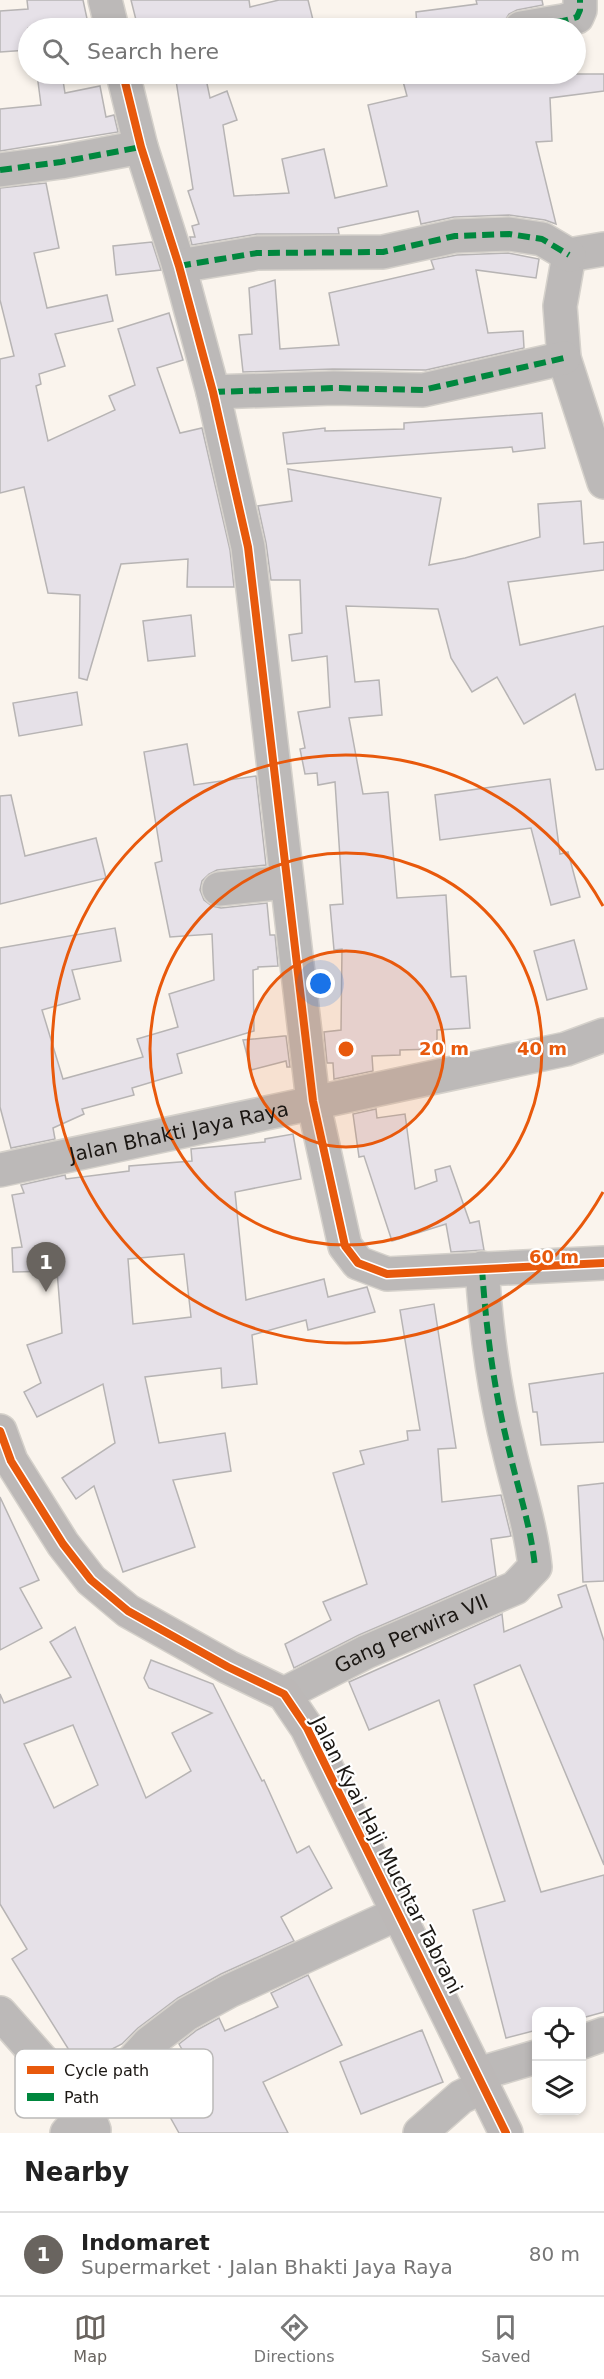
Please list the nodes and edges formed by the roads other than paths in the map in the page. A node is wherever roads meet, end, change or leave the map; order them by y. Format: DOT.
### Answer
graph roads {
  1 [pos="105,0"];
  2 [pos="580,0"];
  3 [pos="110,18"];
  4 [pos="574,18"];
  5 [pos="125,84"];
  6 [pos="141,147"];
  7 [pos="0,170"];
  8 [pos="604,249"];
  9 [pos="569,255"];
  10 [pos="178,266"];
  11 [pos="564,358"];
  12 [pos="213,392"];
  13 [pos="604,482"];
  14 [pos="286,882"];
  15 [pos="219,889"];
  16 [pos="604,1035"];
  17 [pos="314,1101"];
  18 [pos="0,1170"];
  19 [pos="604,1263"];
  20 [pos="482,1268"];
  21 [pos="0,1431"];
  22 [pos="284,1694"];
  23 [pos="399,1913"];
  24 [pos="0,2013"];
  25 [pos="604,2034"];
  26 [pos="586,2041"];
  27 [pos="27,2049"];
  28 [pos="144,2049"];
  29 [pos="532,2059"];
  30 [pos="481,2080"];
  31 [pos="420,2133"];
  32 [pos="506,2133"];
  1 -- 3 [label="street"];
  2 -- 4 [label="street"];
  5 -- 6 [label="street"];
  6 -- 7 [label="street"];
  6 -- 10 [label="street"];
  8 -- 9 [label="street"];
  9 -- 10 [label="street"];
  9 -- 11 [label="street"];
  10 -- 12 [label="street"];
  11 -- 12 [label="street"];
  11 -- 13 [label="street"];
  12 -- 14 [label="street"];
  14 -- 15 [label="street"];
  14 -- 17 [label="street"];
  16 -- 17 [label="street, Jalan Bhakti Jaya Raya"];
  17 -- 18 [label="street, Jalan Bhakti Jaya Raya"];
  17 -- 20 [label="street"];
  19 -- 20 [label="street"];
  20 -- 22 [label="street, Gang Perwira VII"];
  21 -- 22 [label="street"];
  22 -- 23 [label="street, Jalan Kyai Haji Muchtar Tabrani"];
  23 -- 28 [label="street"];
  23 -- 30 [label="street, Jalan Kyai Haji Muchtar Tabrani"];
  24 -- 27 [label="street"];
  25 -- 26 [label="street"];
  29 -- 30 [label="street"];
  30 -- 31 [label="street"];
  30 -- 32 [label="street, Jalan Kyai Haji Muchtar Tabrani"];
}
